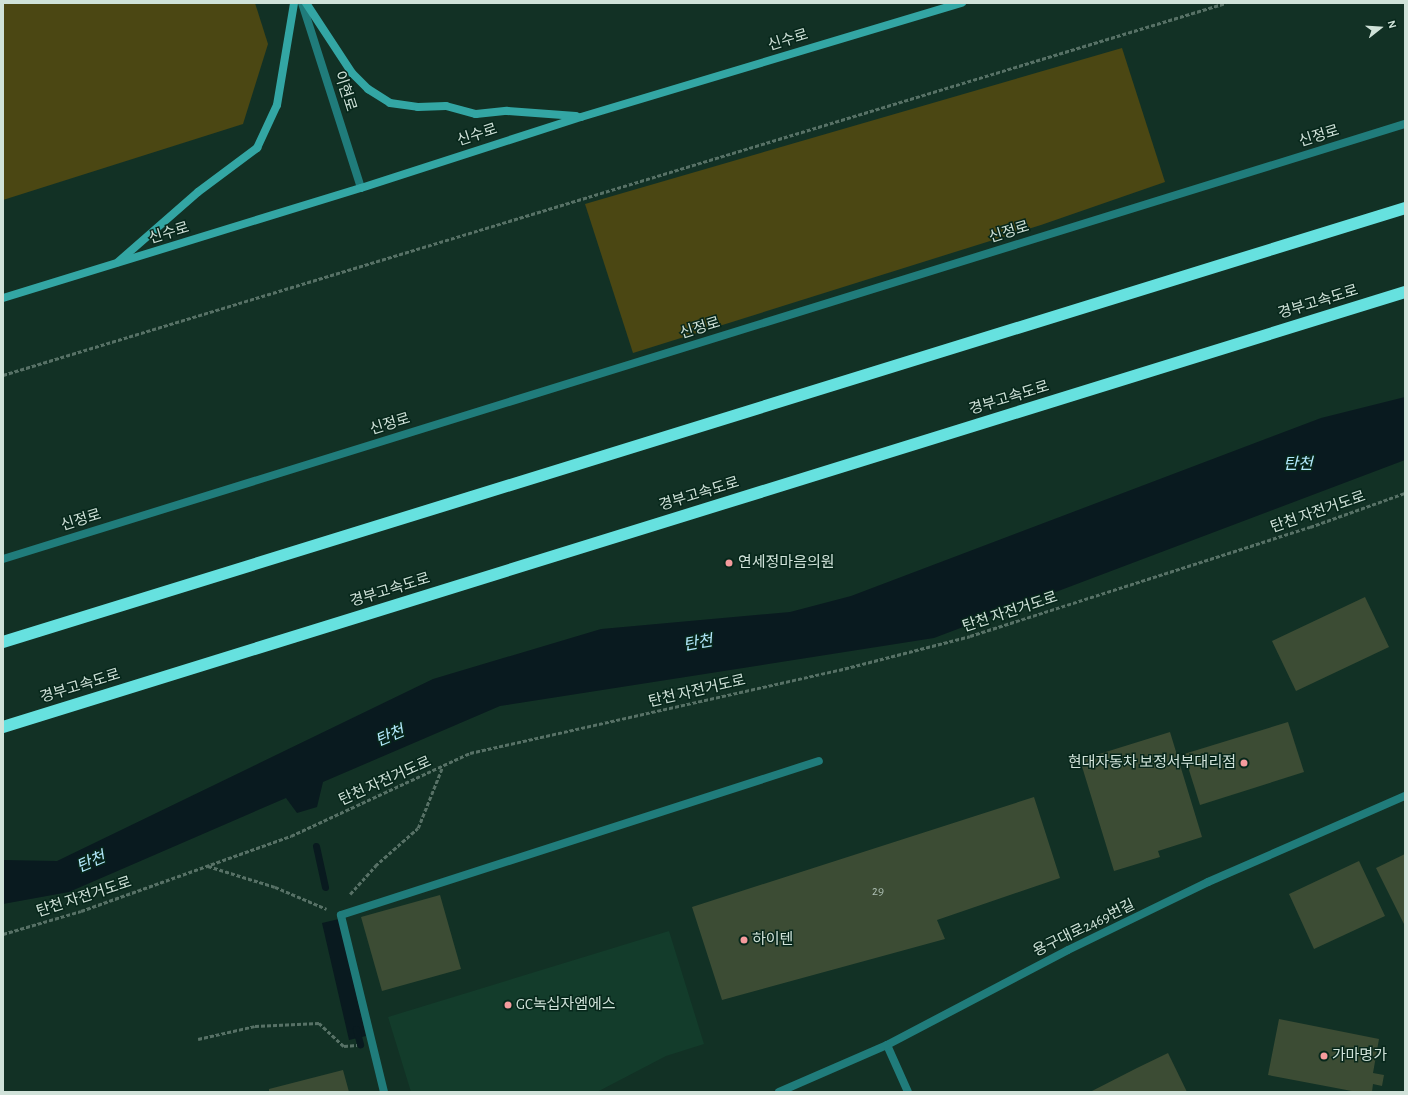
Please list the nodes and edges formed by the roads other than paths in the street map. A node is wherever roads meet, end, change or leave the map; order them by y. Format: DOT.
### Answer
graph roads {
  1 [pos="294,3"];
  2 [pos="302,3"];
  3 [pos="306,3"];
  4 [pos="962,3"];
  5 [pos="581,116"];
  6 [pos="1405,124"];
  7 [pos="361,188"];
  8 [pos="1405,208"];
  9 [pos="115,264"];
  10 [pos="1405,292"];
  11 [pos="3,298"];
  12 [pos="3,559"];
  13 [pos="3,642"];
  14 [pos="3,727"];
  15 [pos="819,761"];
  16 [pos="1405,796"];
  17 [pos="887,1045"];
  18 [pos="384,1092"];
  19 [pos="779,1092"];
  20 [pos="908,1092"];
  1 -- 9 [label="main road"];
  2 -- 7 [label="street, 이현로"];
  3 -- 5 [label="main road"];
  4 -- 5 [label="main road, 신수로"];
  5 -- 7 [label="main road, 신수로"];
  6 -- 12 [label="street, 신정로"];
  7 -- 9 [label="main road, 신수로"];
  8 -- 13 [label="highway"];
  9 -- 11 [label="main road, 신수로"];
  10 -- 14 [label="highway, 경부고속도로"];
  15 -- 18 [label="street"];
  16 -- 17 [label="street, 용구대로2469번길"];
  17 -- 19 [label="street, 용구대로2469번길"];
  17 -- 20 [label="street"];
}
